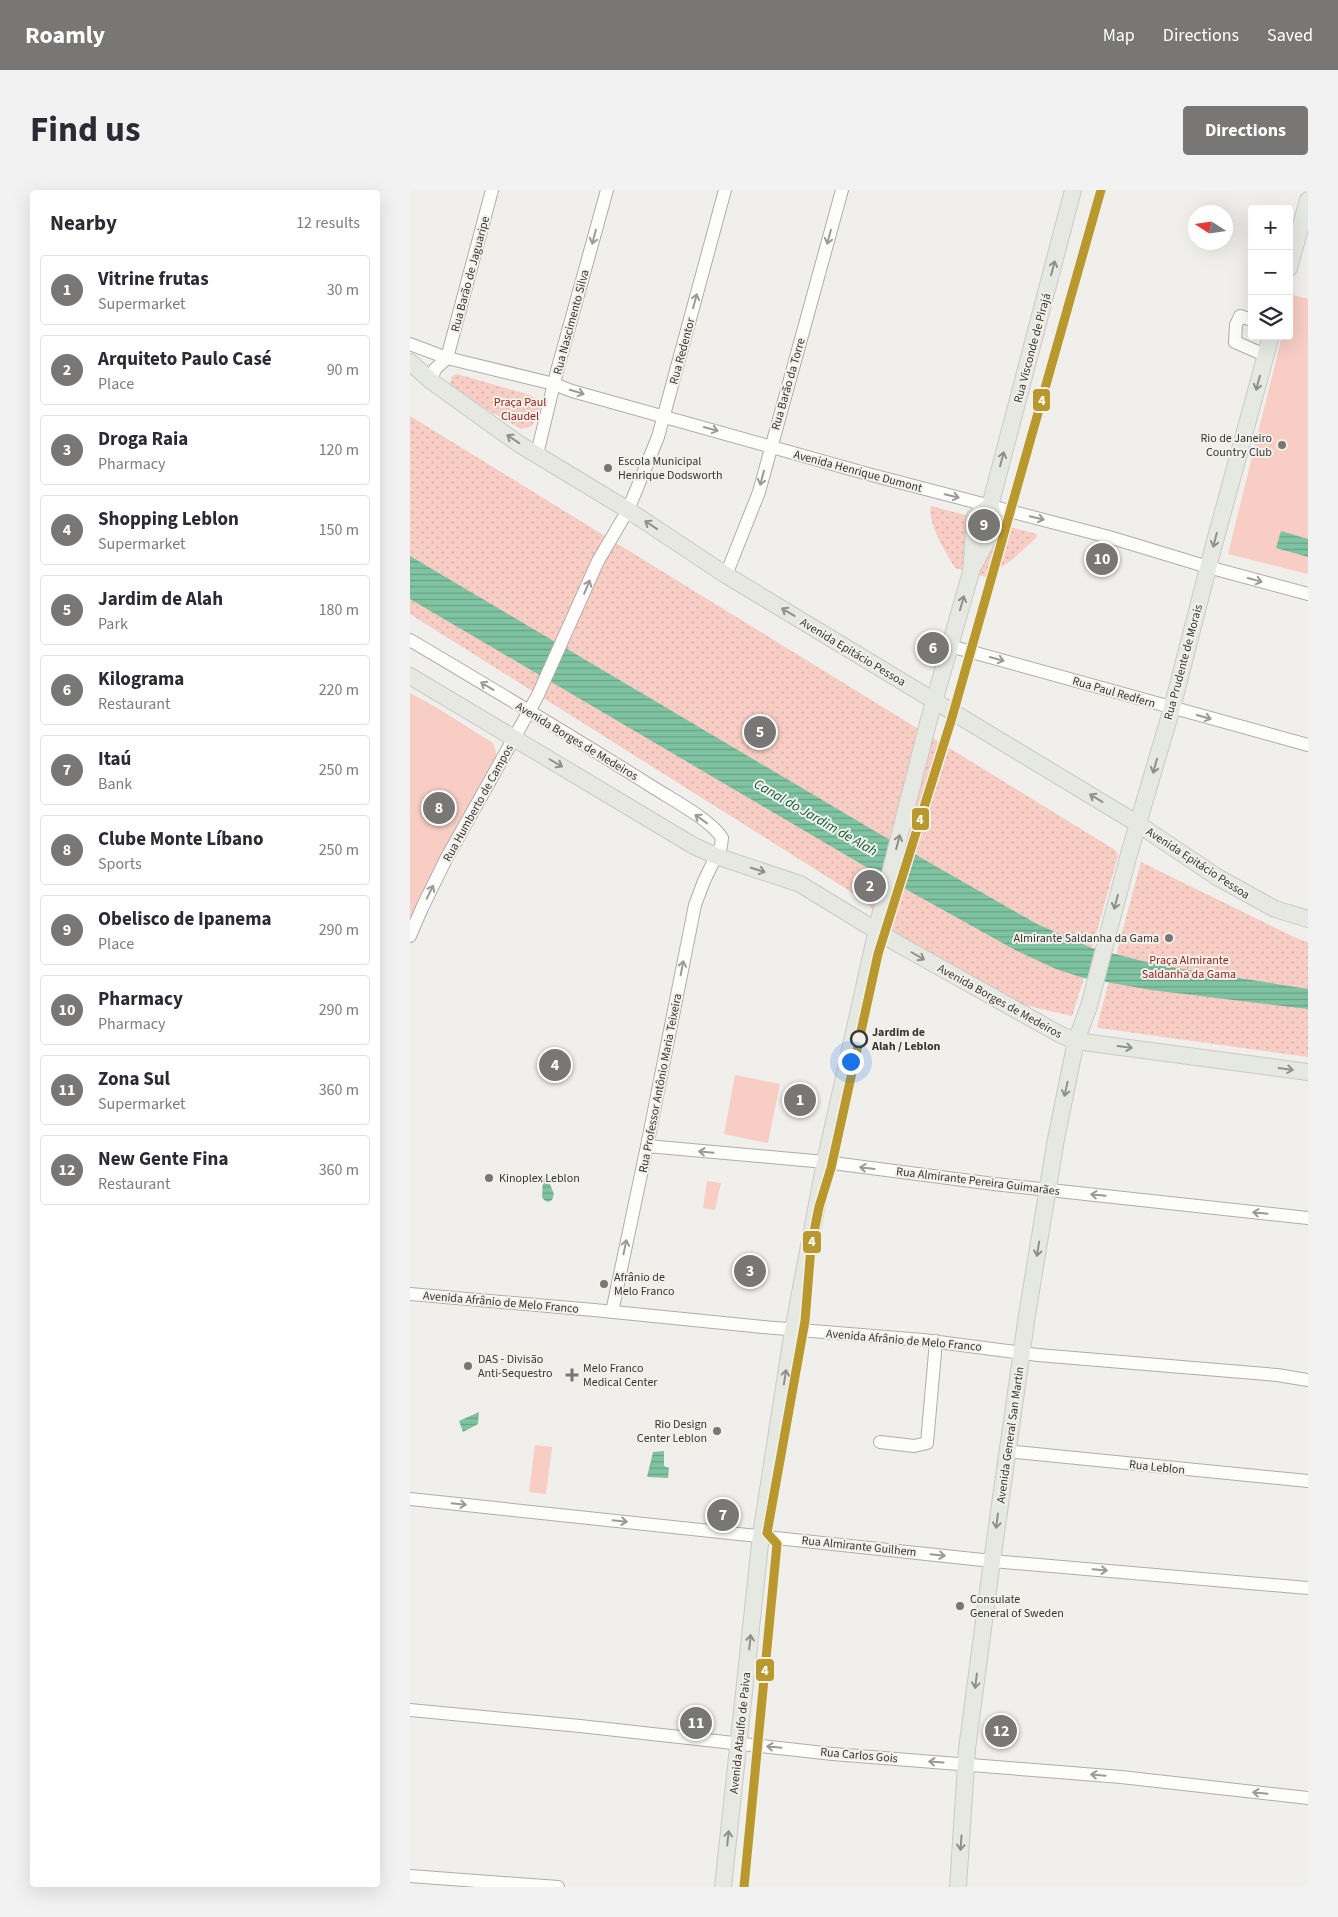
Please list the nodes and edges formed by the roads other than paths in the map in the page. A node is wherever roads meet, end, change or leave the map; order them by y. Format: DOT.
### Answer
graph roads {
  1 [pos="492,190"];
  2 [pos="607,190"];
  3 [pos="726,190"];
  4 [pos="842,190"];
  5 [pos="1074,190"];
  6 [pos="1308,200"];
  7 [pos="1293,254"];
  8 [pos="1248,319"];
  9 [pos="1270,340"];
  10 [pos="410,344"];
  11 [pos="1266,355"];
  12 [pos="447,358"];
  13 [pos="410,362"];
  14 [pos="431,381"];
  15 [pos="554,384"];
  16 [pos="664,416"];
  17 [pos="771,446"];
  18 [pos="537,454"];
  19 [pos="990,506"];
  20 [pos="628,510"];
  21 [pos="1208,567"];
  22 [pos="726,575"];
  23 [pos="1308,594"];
  24 [pos="410,640"];
  25 [pos="950,646"];
  26 [pos="410,676"];
  27 [pos="935,700"];
  28 [pos="1172,708"];
  29 [pos="529,711"];
  30 [pos="514,739"];
  31 [pos="1308,745"];
  32 [pos="922,749"];
  33 [pos="1138,824"];
  34 [pos="716,856"];
  35 [pos="1308,919"];
  36 [pos="876,931"];
  37 [pos="410,936"];
  38 [pos="1094,988"];
  39 [pos="1076,1041"];
  40 [pos="1308,1072"];
  41 [pos="647,1146"];
  42 [pos="825,1162"];
  43 [pos="1047,1189"];
  44 [pos="1308,1218"];
  45 [pos="410,1294"];
  46 [pos="612,1312"];
  47 [pos="793,1330"];
  48 [pos="936,1341"];
  49 [pos="1022,1352"];
  50 [pos="1308,1380"];
  51 [pos="880,1442"];
  52 [pos="1006,1451"];
  53 [pos="1308,1481"];
  54 [pos="410,1499"];
  55 [pos="761,1535"];
  56 [pos="992,1561"];
  57 [pos="1308,1588"];
  58 [pos="410,1710"];
  59 [pos="740,1744"];
  60 [pos="966,1764"];
  61 [pos="1308,1798"];
  62 [pos="410,1876"];
  63 [pos="558,1887"];
  64 [pos="723,1887"];
  65 [pos="958,1887"];
  1 -- 12 [label="street, Rua Barão de Jaguaripe"];
  2 -- 15 [label="street, Rua Nascimento Silva, one-way"];
  16 -- 3 [label="street, Rua Redentor, one-way"];
  4 -- 17 [label="street, Rua Barão da Torre, one-way"];
  19 -- 5 [label="main road, Rua Visconde de Pirajá, one-way"];
  6 -- 7 [label="main road"];
  8 -- 11 [label="street"];
  9 -- 11 [label="main road, Rua Prudente de Morais"];
  10 -- 12 [label="street, Avenida Henrique Dumont"];
  11 -- 21 [label="main road, Rua Prudente de Morais, one-way"];
  12 -- 14 [label="street"];
  12 -- 15 [label="street, Avenida Henrique Dumont"];
  13 -- 14 [label="main road, Avenida Epitácio Pessoa"];
  18 -- 14 [label="main road, Avenida Epitácio Pessoa, one-way"];
  15 -- 16 [label="street, Avenida Henrique Dumont, one-way"];
  15 -- 18 [label="street, Rua Nascimento Silva"];
  16 -- 17 [label="street, Avenida Henrique Dumont, one-way"];
  16 -- 20 [label="street, Rua Redentor"];
  17 -- 19 [label="street, Avenida Henrique Dumont, one-way"];
  17 -- 22 [label="street, Rua Barão da Torre, one-way"];
  18 -- 20 [label="main road, Avenida Epitácio Pessoa"];
  19 -- 21 [label="street, Avenida Henrique Dumont, one-way"];
  25 -- 19 [label="main road, Rua Visconde de Pirajá, one-way"];
  22 -- 20 [label="main road, Avenida Epitácio Pessoa, one-way"];
  29 -- 20 [label="street, Rua Humberto de Campos, one-way"];
  21 -- 23 [label="street, Avenida Henrique Dumont, one-way"];
  21 -- 28 [label="main road, Rua Prudente de Morais"];
  27 -- 22 [label="main road, Avenida Epitácio Pessoa, one-way"];
  29 -- 24 [label="street, Avenida Borges de Medeiros, one-way"];
  25 -- 27 [label="main road, Rua Visconde de Pirajá"];
  25 -- 28 [label="street, Rua Paul Redfern, one-way"];
  26 -- 30 [label="main road, Avenida Borges de Medeiros"];
  27 -- 32 [label="main road, Rua Visconde de Pirajá"];
  33 -- 27 [label="main road, Avenida Epitácio Pessoa, one-way"];
  28 -- 31 [label="street, Rua Paul Redfern, one-way"];
  28 -- 33 [label="main road, Rua Prudente de Morais, one-way"];
  29 -- 30 [label="street, Rua Humberto de Campos"];
  34 -- 29 [label="street, Avenida Borges de Medeiros, one-way"];
  30 -- 34 [label="main road, Avenida Borges de Medeiros, one-way"];
  37 -- 30 [label="street, Rua Humberto de Campos, one-way"];
  36 -- 32 [label="main road, Avenida Ataulfo de Paiva, one-way"];
  33 -- 35 [label="main road, Avenida Epitácio Pessoa"];
  33 -- 38 [label="main road, Rua Prudente de Morais, one-way"];
  34 -- 36 [label="main road, Avenida Borges de Medeiros, one-way"];
  41 -- 34 [label="street, Rua Professor Antônio Maria Teixeira, one-way"];
  36 -- 39 [label="main road, Avenida Borges de Medeiros, one-way"];
  36 -- 42 [label="main road, Avenida Ataulfo de Paiva"];
  38 -- 39 [label="main road, Avenida General San Martin"];
  39 -- 40 [label="main road, Avenida Borges de Medeiros, one-way"];
  39 -- 43 [label="main road, Avenida General San Martin, one-way"];
  42 -- 41 [label="street, Rua Almirante Pereira Guimarães, one-way"];
  46 -- 41 [label="street, Rua Professor Antônio Maria Teixeira, one-way"];
  43 -- 42 [label="street, Rua Almirante Pereira Guimarães, one-way"];
  42 -- 47 [label="main road, Avenida Ataulfo de Paiva"];
  44 -- 43 [label="street, Rua Almirante Pereira Guimarães, one-way"];
  43 -- 49 [label="main road, Avenida General San Martin, one-way"];
  45 -- 46 [label="street, Avenida Afrânio de Melo Franco"];
  46 -- 47 [label="street, Avenida Afrânio de Melo Franco"];
  47 -- 48 [label="street, Avenida Afrânio de Melo Franco"];
  55 -- 47 [label="main road, Avenida Ataulfo de Paiva, one-way"];
  48 -- 49 [label="street, Avenida Afrânio de Melo Franco"];
  48 -- 51 [label="street"];
  49 -- 50 [label="street, Avenida Afrânio de Melo Franco"];
  49 -- 52 [label="main road, Avenida General San Martin"];
  52 -- 53 [label="street, Rua Leblon"];
  52 -- 56 [label="main road, Avenida General San Martin, one-way"];
  54 -- 55 [label="street, Rua Almirante Guilhem, one-way"];
  55 -- 56 [label="street, Rua Almirante Guilhem, one-way"];
  59 -- 55 [label="main road, Avenida Ataulfo de Paiva, one-way"];
  56 -- 57 [label="street, Rua Almirante Guilhem, one-way"];
  56 -- 60 [label="main road, Avenida General San Martin, one-way"];
  58 -- 59 [label="street, Rua Carlos Gois"];
  60 -- 59 [label="street, Rua Carlos Gois, one-way"];
  64 -- 59 [label="main road, Avenida Ataulfo de Paiva, one-way"];
  61 -- 60 [label="street, Rua Carlos Gois, one-way"];
  60 -- 65 [label="main road, Avenida General San Martin, one-way"];
  62 -- 63 [label="street"];
}
